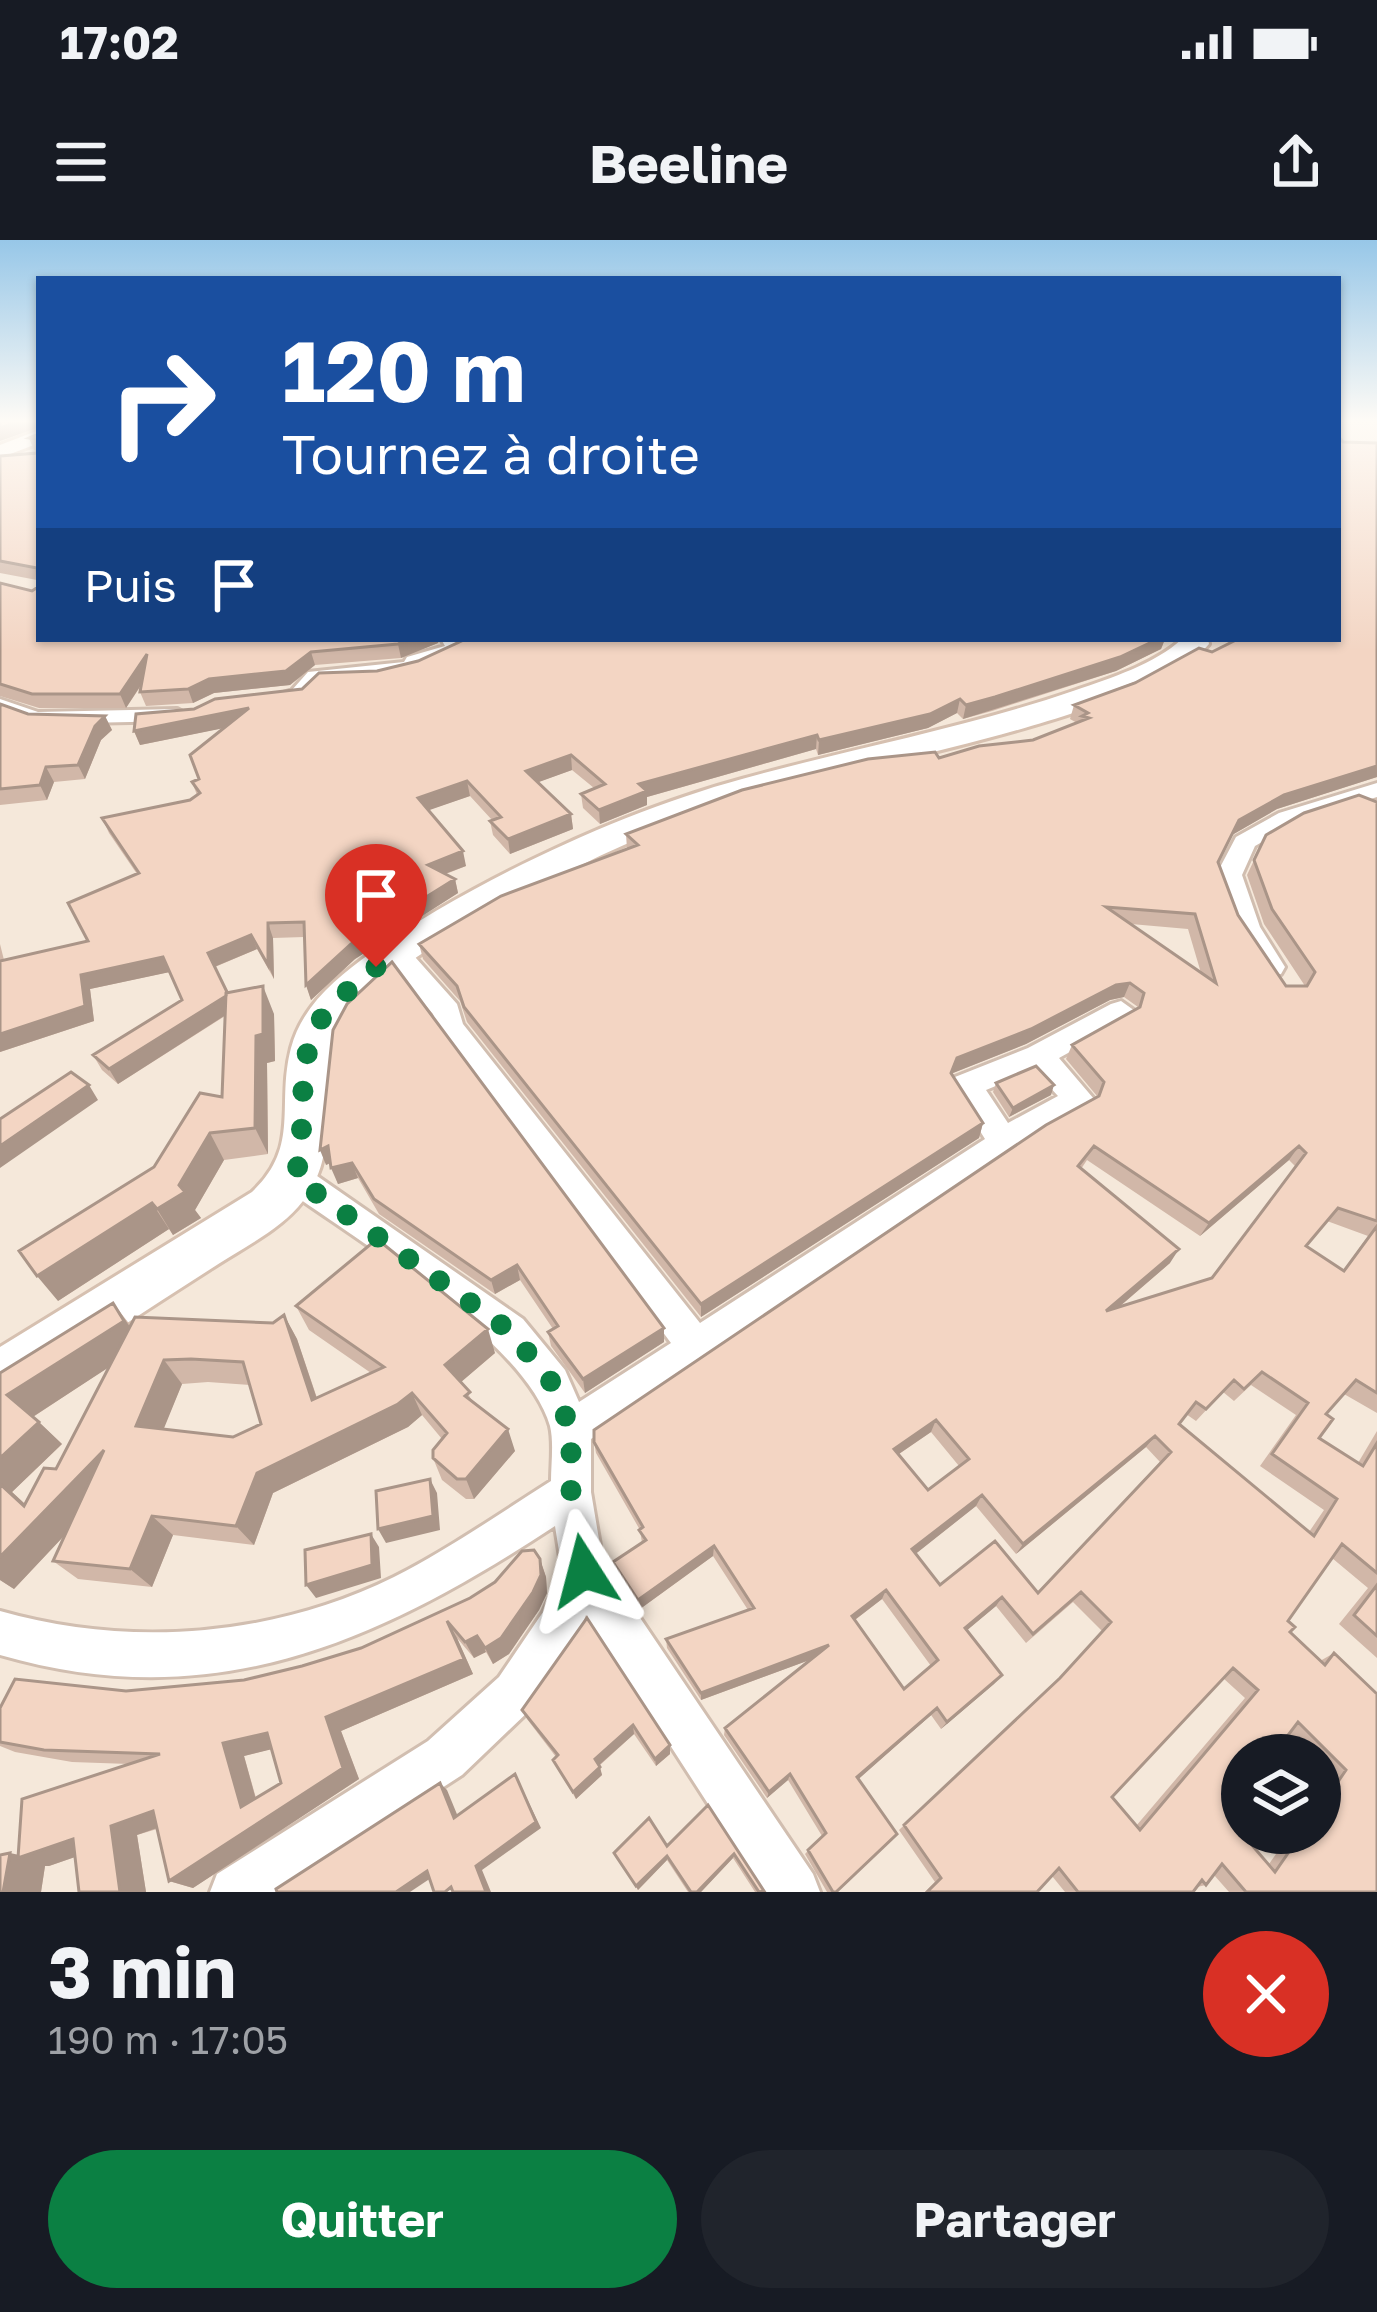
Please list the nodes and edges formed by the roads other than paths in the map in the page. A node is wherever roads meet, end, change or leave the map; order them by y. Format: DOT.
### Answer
graph roads {
  1 [pos="452,642"];
  2 [pos="1195,642"];
  3 [pos="256,699"];
  4 [pos="0,705"];
  5 [pos="199,713"];
  6 [pos="1326,782"];
  7 [pos="1372,799"];
  8 [pos="397,954"];
  9 [pos="1288,988"];
  10 [pos="1121,1011"];
  11 [pos="1039,1056"];
  12 [pos="1004,1142"];
  13 [pos="295,1178"];
  14 [pos="694,1344"];
  15 [pos="0,1376"];
  16 [pos="571,1430"];
  17 [pos="571,1492"];
  18 [pos="584,1571"];
  19 [pos="0,1633"];
  20 [pos="235,1892"];
  21 [pos="795,1892"];
  1 -- 3 [label="street"];
  2 -- 8 [label="street"];
  4 -- 5 [label="street"];
  6 -- 7 [label="street"];
  7 -- 9 [label="street"];
  8 -- 13 [label="street"];
  8 -- 14 [label="street"];
  10 -- 11 [label="street"];
  11 -- 12 [label="street"];
  11 -- 12 [label="street"];
  12 -- 14 [label="street"];
  13 -- 15 [label="street"];
  13 -- 16 [label="street"];
  14 -- 16 [label="street"];
  16 -- 17 [label="street"];
  17 -- 18 [label="street"];
  17 -- 19 [label="street"];
  18 -- 20 [label="street"];
  18 -- 21 [label="street"];
}
